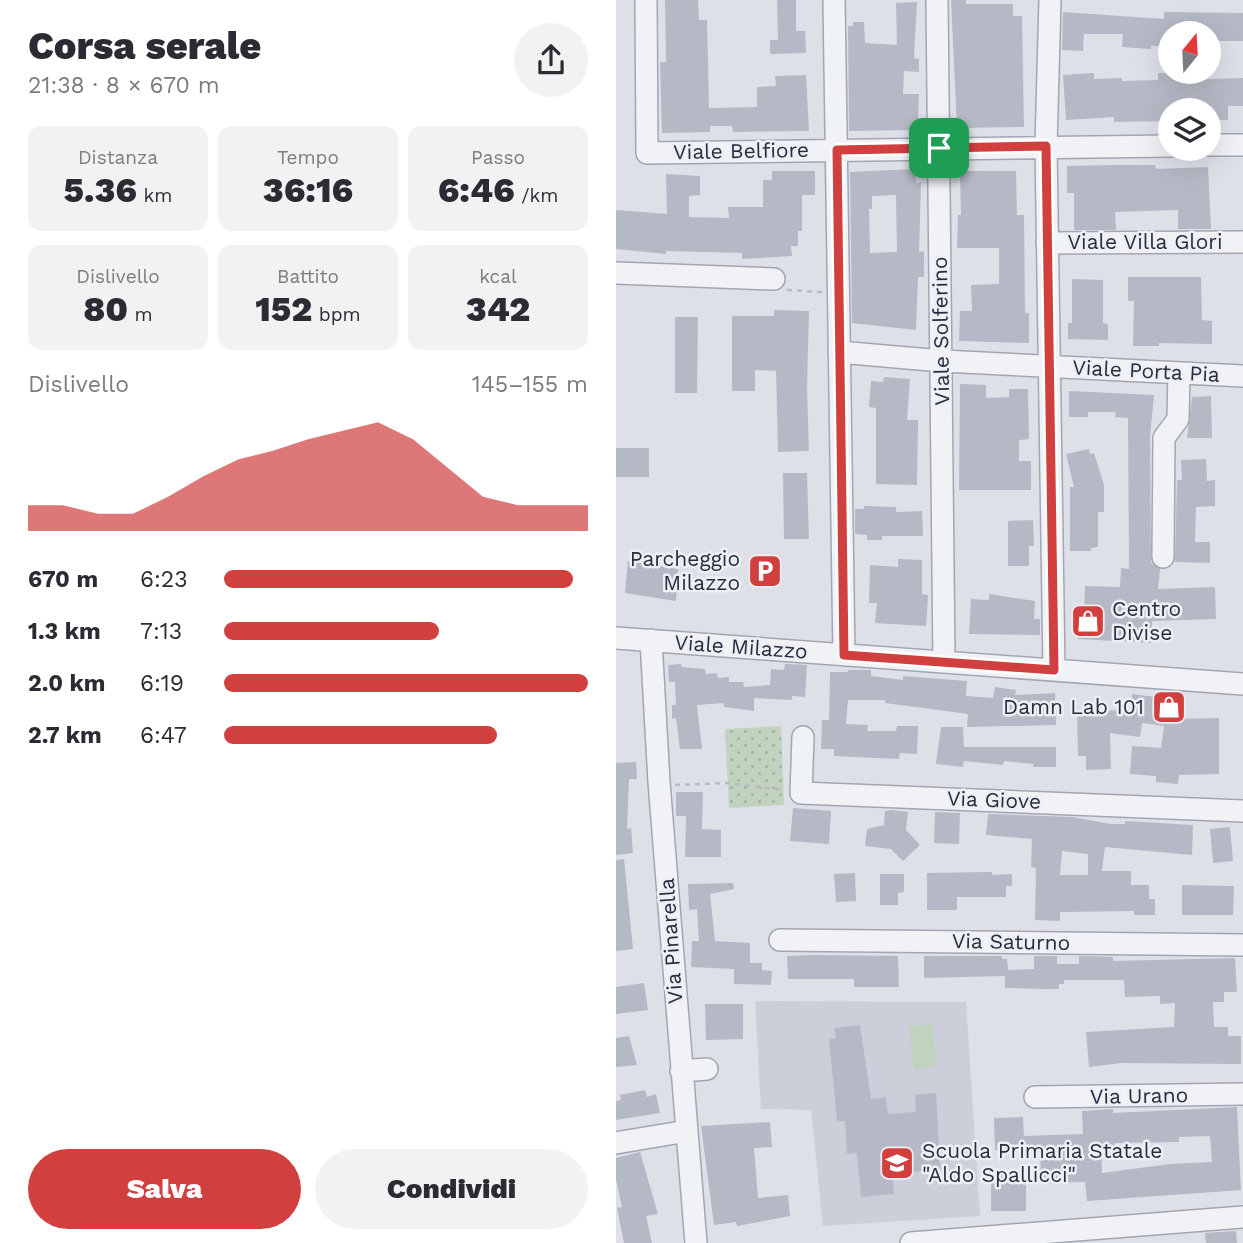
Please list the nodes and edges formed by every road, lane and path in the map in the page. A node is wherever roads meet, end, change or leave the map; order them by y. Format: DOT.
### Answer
graph roads {
  1 [pos="646,0"];
  2 [pos="834,0"];
  3 [pos="937,0"];
  4 [pos="1049,0"];
  5 [pos="1221,145"];
  6 [pos="1243,145"];
  7 [pos="1046,146"];
  8 [pos="1158,146"];
  9 [pos="939,148"];
  10 [pos="837,150"];
  11 [pos="1243,157"];
  12 [pos="1243,242"];
  13 [pos="1047,243"];
  14 [pos="616,273"];
  15 [pos="774,279"];
  16 [pos="839,352"];
  17 [pos="942,361"];
  18 [pos="1049,367"];
  19 [pos="1179,373"];
  20 [pos="1243,376"];
  21 [pos="1163,557"];
  22 [pos="616,638"];
  23 [pos="651,639"];
  24 [pos="844,655"];
  25 [pos="944,662"];
  26 [pos="1054,670"];
  27 [pos="1243,684"];
  28 [pos="803,737"];
  29 [pos="659,782"];
  30 [pos="801,793"];
  31 [pos="1243,811"];
  32 [pos="780,940"];
  33 [pos="1243,945"];
  34 [pos="706,1069"];
  35 [pos="681,1071"];
  36 [pos="1243,1094"];
  37 [pos="1035,1097"];
  38 [pos="687,1131"];
  39 [pos="616,1143"];
  40 [pos="1243,1217"];
  41 [pos="696,1243"];
  42 [pos="911,1243"];
  1 -- 10 [label="street, Viale Belfiore"];
  2 -- 10 [label="street"];
  3 -- 9 [label="street, Viale Solferino"];
  4 -- 7 [label="street"];
  5 -- 6 [label="street"];
  6 -- 11 [label="street"];
  7 -- 8 [label="street, Viale Belfiore"];
  7 -- 9 [label="street, Viale Belfiore"];
  7 -- 13 [label="street"];
  9 -- 10 [label="street, Viale Belfiore"];
  9 -- 17 [label="street, Viale Solferino"];
  10 -- 16 [label="street"];
  12 -- 13 [label="street, Viale Villa Glori"];
  13 -- 18 [label="street"];
  14 -- 15 [label="street"];
  16 -- 17 [label="street, Viale Porta Pia"];
  16 -- 24 [label="street"];
  17 -- 18 [label="street, Viale Porta Pia"];
  17 -- 25 [label="street, Viale Solferino"];
  18 -- 19 [label="street, Viale Porta Pia"];
  18 -- 26 [label="street"];
  19 -- 20 [label="street, Viale Porta Pia"];
  19 -- 21 [label="street"];
  22 -- 23 [label="street, Viale Milazzo"];
  23 -- 24 [label="street, Viale Milazzo"];
  23 -- 29 [label="street, Via Pinarella"];
  24 -- 25 [label="street, Viale Milazzo"];
  25 -- 26 [label="street, Viale Milazzo"];
  26 -- 27 [label="street, Viale Milazzo"];
  28 -- 30 [label="street"];
  29 -- 30 [label="path"];
  29 -- 35 [label="street, Via Pinarella"];
  30 -- 31 [label="street, Via Giove"];
  32 -- 33 [label="street, Via Saturno"];
  34 -- 35 [label="street"];
  35 -- 38 [label="street, Via Pinarella"];
  36 -- 37 [label="street, Via Urano"];
  38 -- 39 [label="street"];
  38 -- 41 [label="street, Via Pinarella"];
  40 -- 42 [label="street"];
}
